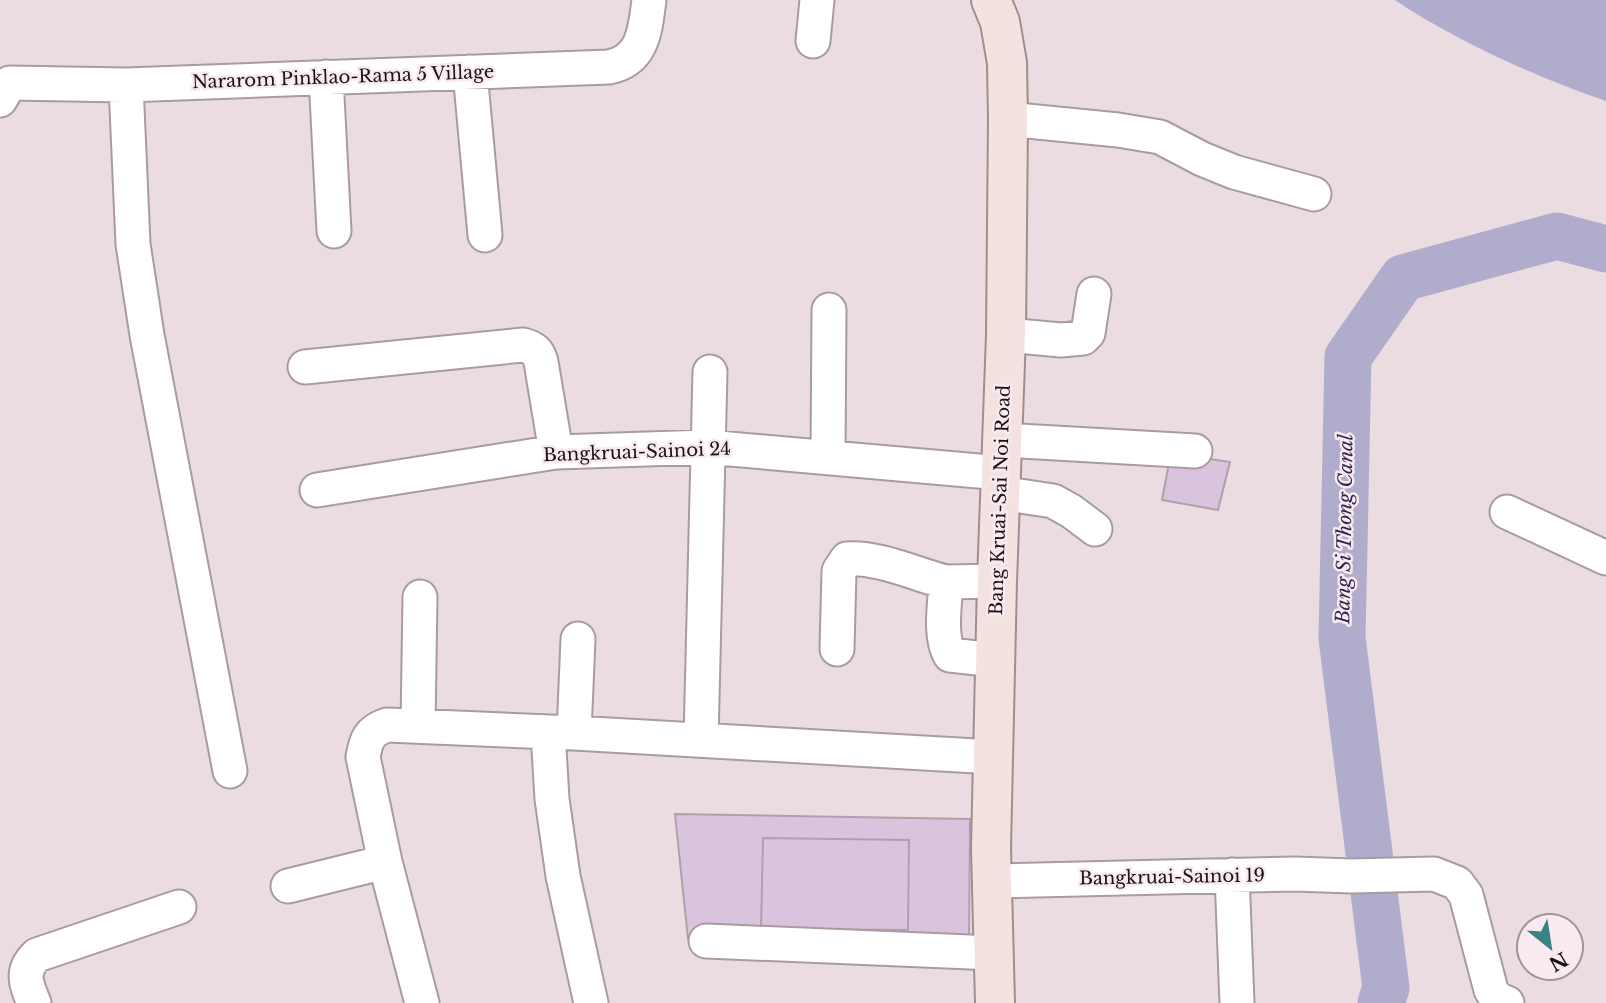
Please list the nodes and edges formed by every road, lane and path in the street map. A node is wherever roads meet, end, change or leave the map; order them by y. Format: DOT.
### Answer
graph roads {
  1 [pos="649,0"];
  2 [pos="817,0"];
  3 [pos="991,0"];
  4 [pos="813,41"];
  5 [pos="470,72"];
  6 [pos="326,77"];
  7 [pos="126,85"];
  8 [pos="3,92"];
  9 [pos="1008,119"];
  10 [pos="1314,194"];
  11 [pos="334,230"];
  12 [pos="485,234"];
  13 [pos="1094,294"];
  14 [pos="829,310"];
  15 [pos="1006,335"];
  16 [pos="305,367"];
  17 [pos="710,372"];
  18 [pos="707,447"];
  19 [pos="1195,451"];
  20 [pos="556,452"];
  21 [pos="828,457"];
  22 [pos="1001,469"];
  23 [pos="317,490"];
  24 [pos="1507,512"];
  25 [pos="1095,529"];
  26 [pos="1606,558"];
  27 [pos="997,581"];
  28 [pos="946,582"];
  29 [pos="420,597"];
  30 [pos="578,639"];
  31 [pos="837,649"];
  32 [pos="995,660"];
  33 [pos="418,726"];
  34 [pos="561,732"];
  35 [pos="701,740"];
  36 [pos="994,757"];
  37 [pos="230,771"];
  38 [pos="385,862"];
  39 [pos="1231,875"];
  40 [pos="993,881"];
  41 [pos="289,886"];
  42 [pos="179,907"];
  43 [pos="706,941"];
  44 [pos="994,953"];
  45 [pos="34,1003"];
  46 [pos="422,1003"];
  47 [pos="591,1003"];
  48 [pos="995,1003"];
  49 [pos="1237,1003"];
  50 [pos="1507,1003"];
  1 -- 5 [label="street, Nararom Pinklao-Rama 5 Village"];
  2 -- 4 [label="street"];
  3 -- 9 [label="main road, Bang Kruai-Sai Noi Road"];
  5 -- 6 [label="street, Nararom Pinklao-Rama 5 Village"];
  5 -- 12 [label="street"];
  6 -- 7 [label="street, Nararom Pinklao-Rama 5 Village"];
  6 -- 11 [label="street"];
  7 -- 8 [label="street, Nararom Pinklao-Rama 5 Village"];
  7 -- 37 [label="street"];
  9 -- 10 [label="street"];
  9 -- 15 [label="main road, Bang Kruai-Sai Noi Road"];
  13 -- 15 [label="street"];
  14 -- 21 [label="street"];
  15 -- 22 [label="main road, Bang Kruai-Sai Noi Road"];
  16 -- 20 [label="street"];
  17 -- 18 [label="street"];
  18 -- 20 [label="street, Bangkruai-Sainoi 24"];
  18 -- 21 [label="street, Bangkruai-Sainoi 24"];
  18 -- 35 [label="street"];
  19 -- 22 [label="street"];
  20 -- 23 [label="street, Bangkruai-Sainoi 24"];
  21 -- 22 [label="street, Bangkruai-Sainoi 24"];
  22 -- 25 [label="street"];
  22 -- 27 [label="main road, Bang Kruai-Sai Noi Road"];
  24 -- 26 [label="street"];
  27 -- 28 [label="street"];
  27 -- 32 [label="main road, Bang Kruai-Sai Noi Road"];
  28 -- 31 [label="street"];
  28 -- 32 [label="street"];
  29 -- 33 [label="street"];
  30 -- 34 [label="street"];
  32 -- 36 [label="main road, Bang Kruai-Sai Noi Road"];
  33 -- 34 [label="street"];
  33 -- 38 [label="street"];
  34 -- 35 [label="street"];
  34 -- 47 [label="street"];
  35 -- 36 [label="street"];
  36 -- 40 [label="main road, Bang Kruai-Sai Noi Road"];
  38 -- 41 [label="street"];
  38 -- 46 [label="street"];
  39 -- 40 [label="street, Bangkruai-Sainoi 19"];
  39 -- 49 [label="street"];
  39 -- 50 [label="street, Bangkruai-Sainoi 19"];
  40 -- 44 [label="main road, Bang Kruai-Sai Noi Road"];
  42 -- 45 [label="street"];
  43 -- 44 [label="street"];
  44 -- 48 [label="main road, Bang Kruai-Sai Noi Road"];
}
